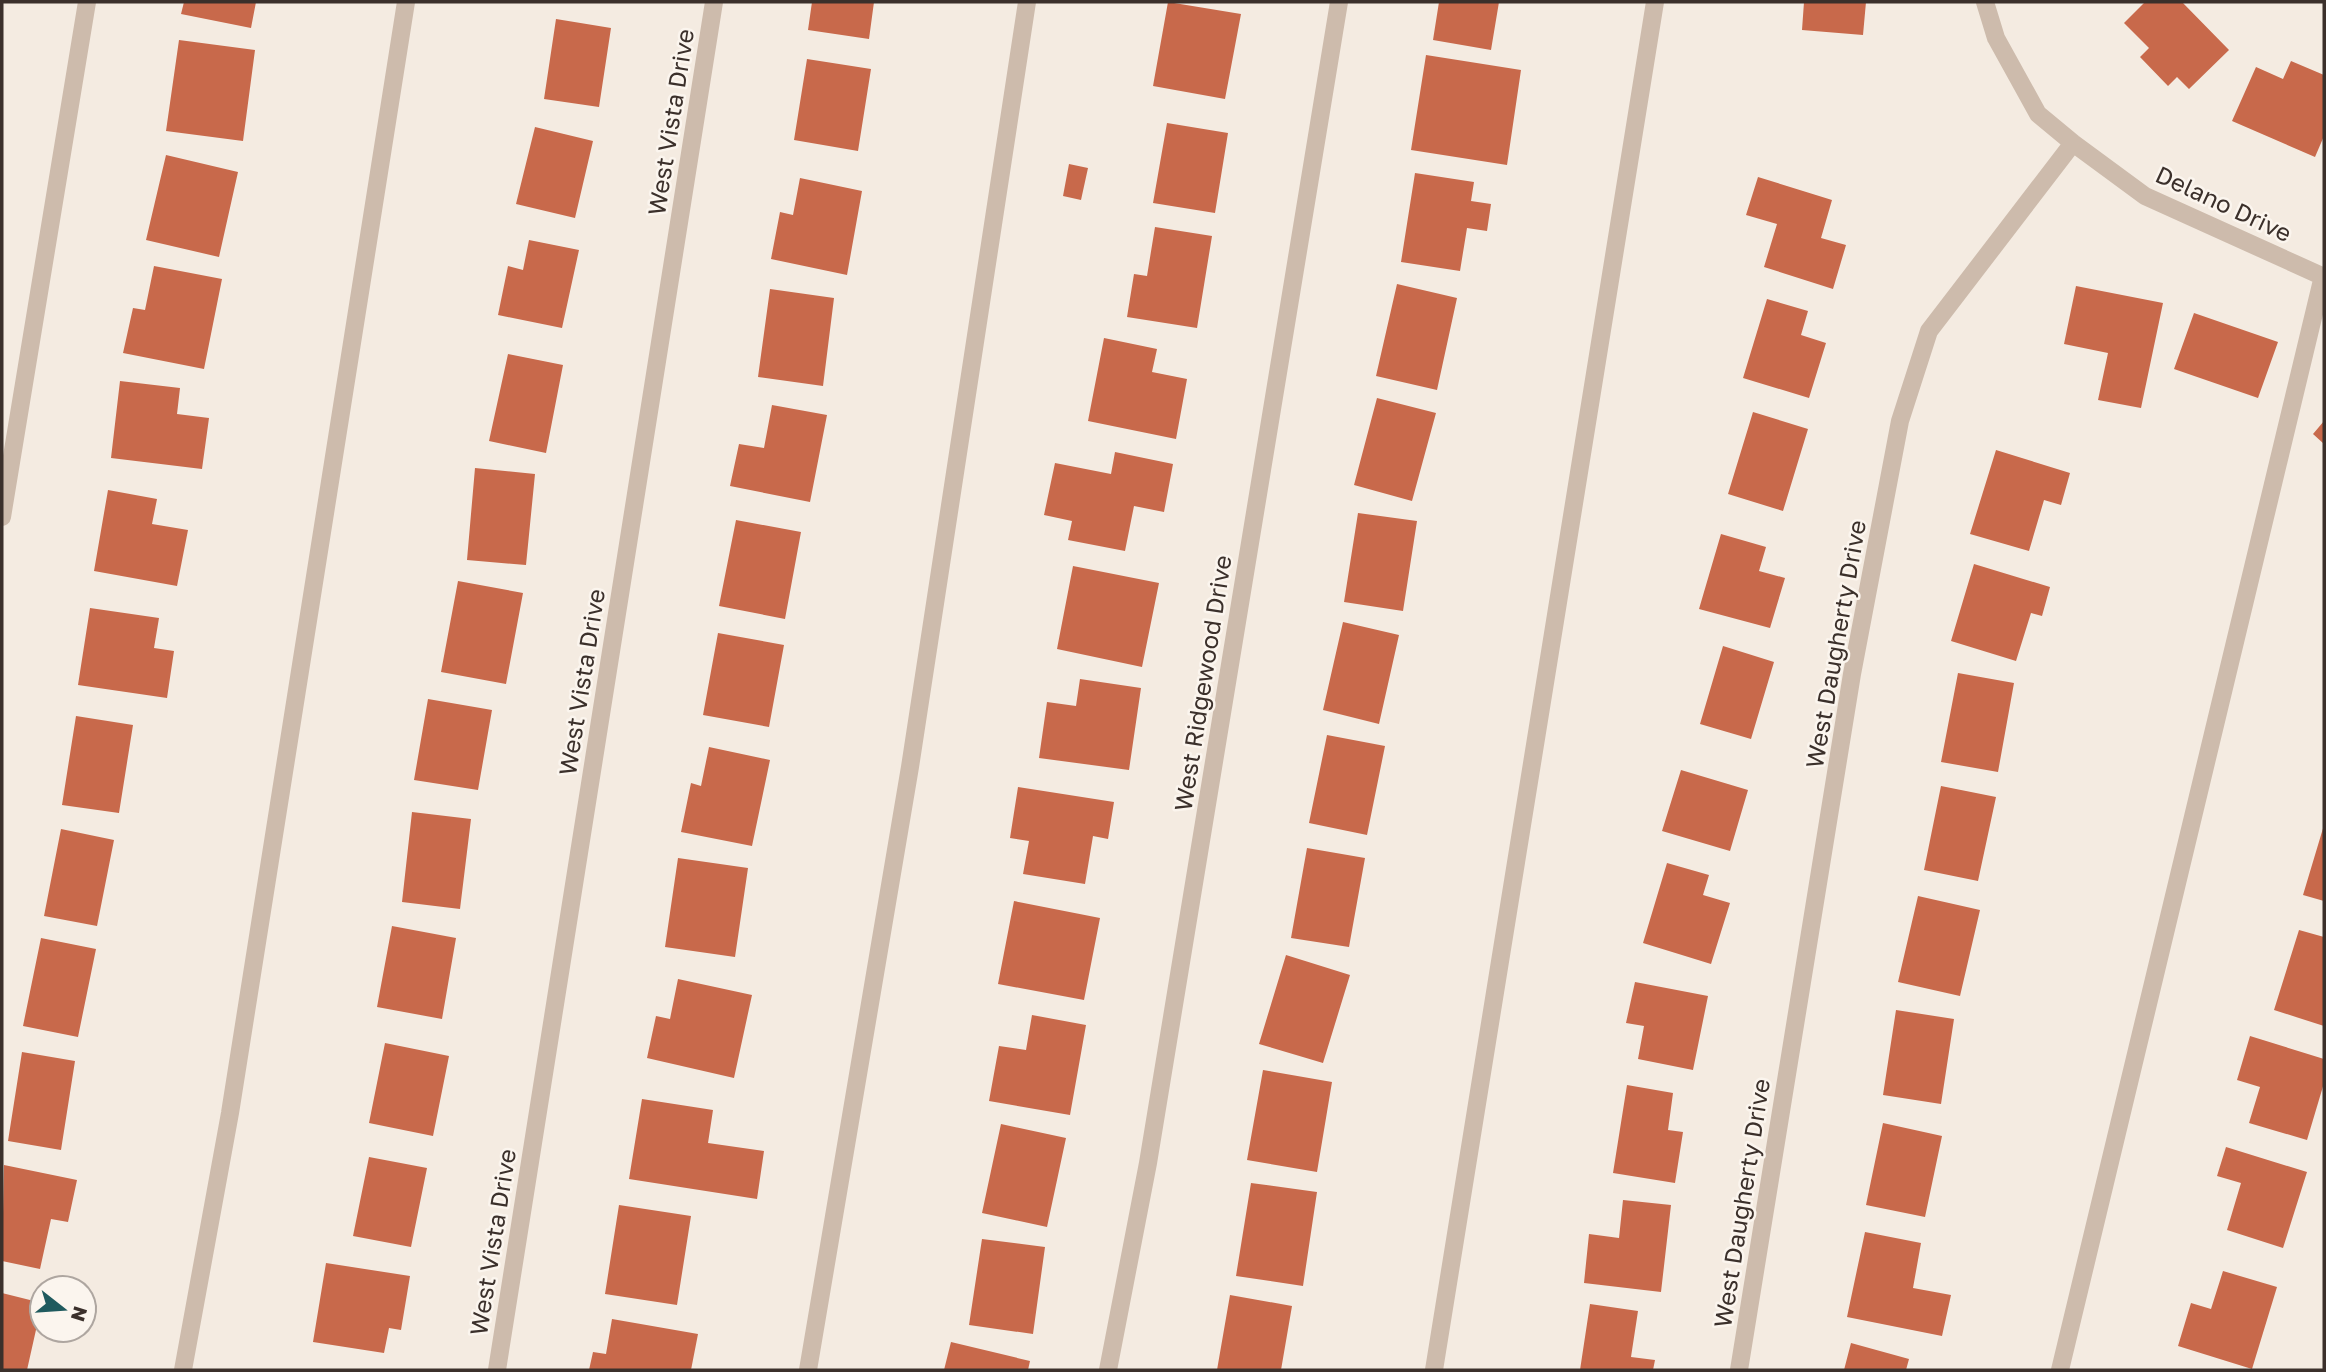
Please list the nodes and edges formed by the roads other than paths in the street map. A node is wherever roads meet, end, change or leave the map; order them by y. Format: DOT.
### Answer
graph roads {
  1 [pos="88,2"];
  2 [pos="406,2"];
  3 [pos="714,2"];
  4 [pos="1027,2"];
  5 [pos="1339,2"];
  6 [pos="1655,2"];
  7 [pos="1985,2"];
  8 [pos="2073,143"];
  9 [pos="2324,277"];
  10 [pos="2,517"];
  11 [pos="183,1370"];
  12 [pos="497,1370"];
  13 [pos="808,1370"];
  14 [pos="1108,1370"];
  15 [pos="1434,1370"];
  16 [pos="1739,1370"];
  17 [pos="2060,1370"];
  1 -- 10 [label="street"];
  2 -- 11 [label="street"];
  3 -- 12 [label="street, West Vista Drive"];
  4 -- 13 [label="street"];
  5 -- 14 [label="street, West Ridgewood Drive"];
  6 -- 15 [label="street"];
  7 -- 8 [label="street"];
  8 -- 9 [label="street, Delano Drive"];
  8 -- 16 [label="street, West Daugherty Drive"];
  9 -- 17 [label="street"];
}
